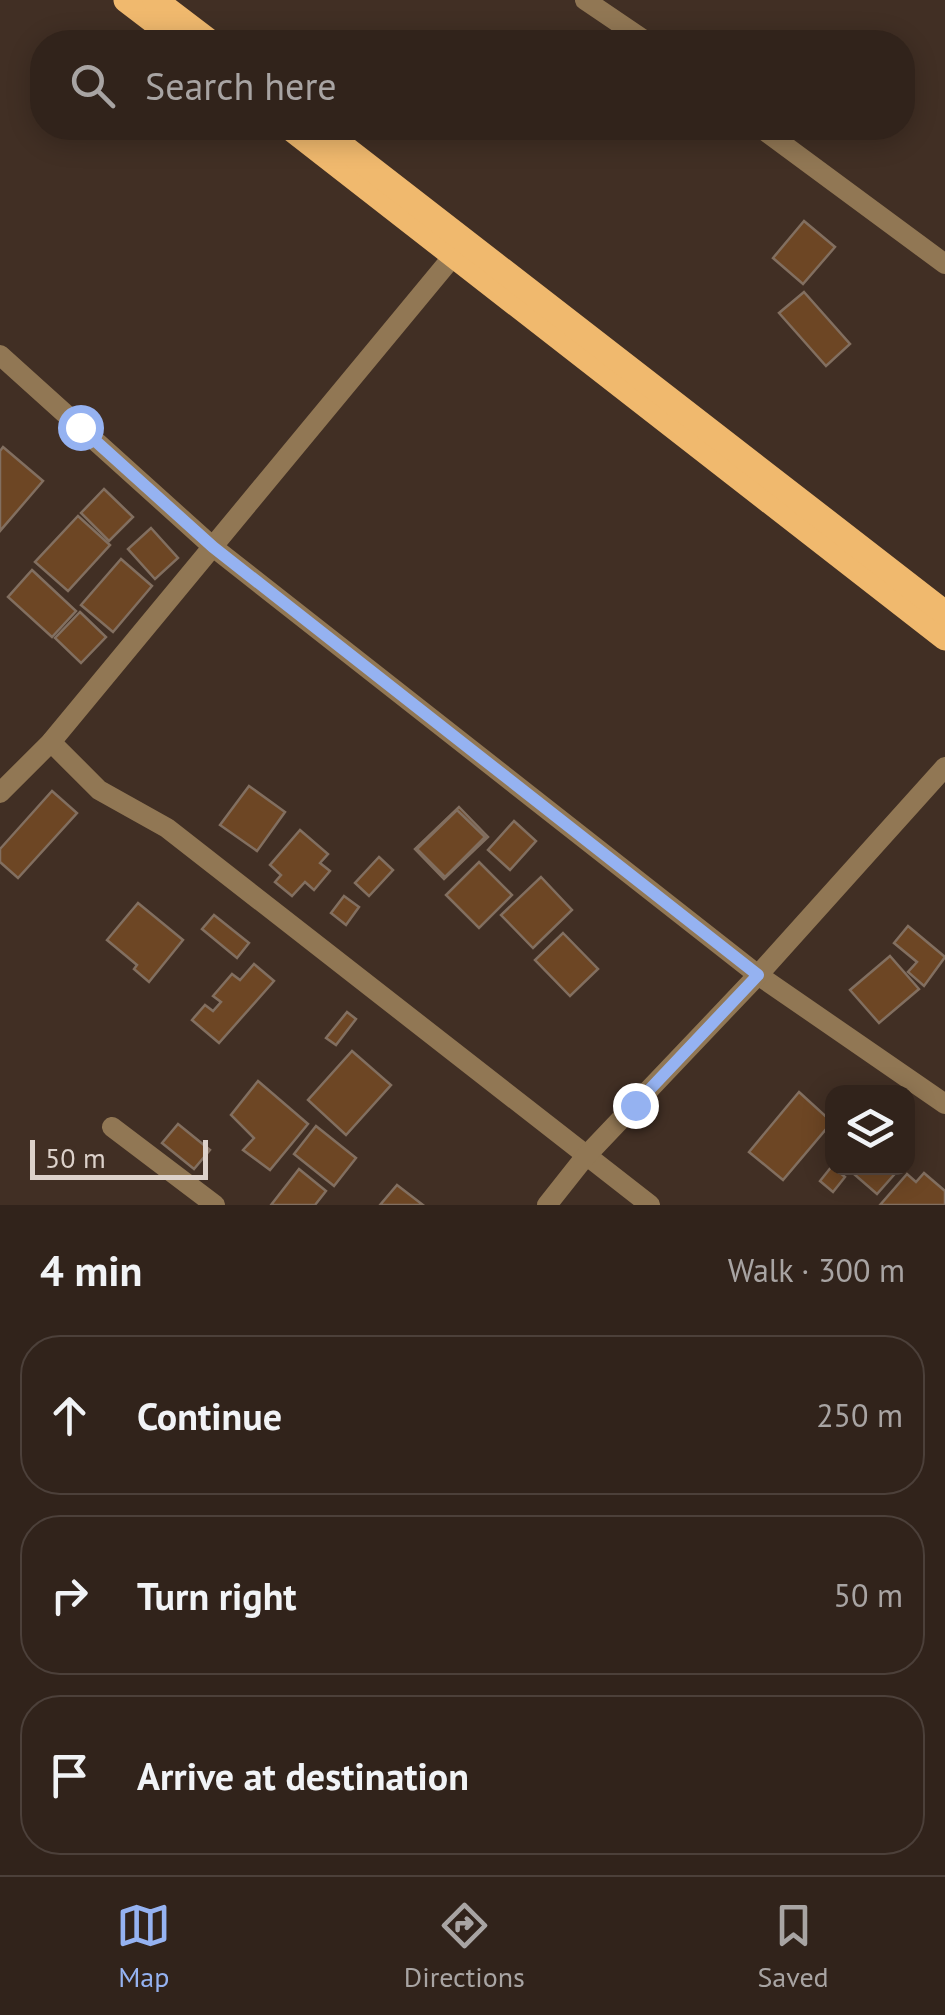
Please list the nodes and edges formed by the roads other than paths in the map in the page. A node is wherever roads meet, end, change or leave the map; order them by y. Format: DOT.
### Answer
graph roads {
  1 [pos="126,0"];
  2 [pos="155,0"];
  3 [pos="585,0"];
  4 [pos="165,30"];
  5 [pos="194,30"];
  6 [pos="629,30"];
  7 [pos="305,140"];
  8 [pos="334,140"];
  9 [pos="778,140"];
  10 [pos="454,256"];
  11 [pos="945,264"];
  12 [pos="557,324"];
  13 [pos="0,355"];
  14 [pos="213,547"];
  15 [pos="945,614"];
  16 [pos="945,638"];
  17 [pos="51,742"];
  18 [pos="945,767"];
  19 [pos="0,793"];
  20 [pos="758,975"];
  21 [pos="945,1104"];
  22 [pos="112,1127"];
  23 [pos="585,1157"];
  24 [pos="216,1205"];
  25 [pos="548,1205"];
  26 [pos="650,1205"];
  1 -- 4 [label="main road"];
  2 -- 5 [label="main road"];
  3 -- 6 [label="street"];
  7 -- 10 [label="main road"];
  8 -- 12 [label="main road"];
  9 -- 11 [label="street"];
  10 -- 12 [label="main road"];
  10 -- 14 [label="street"];
  12 -- 15 [label="main road"];
  12 -- 16 [label="main road"];
  13 -- 14 [label="street"];
  14 -- 17 [label="street"];
  14 -- 20 [label="street"];
  17 -- 19 [label="street"];
  17 -- 23 [label="street"];
  18 -- 20 [label="street"];
  20 -- 21 [label="street"];
  20 -- 23 [label="street"];
  22 -- 24 [label="street"];
  23 -- 25 [label="street"];
  23 -- 26 [label="street"];
}
